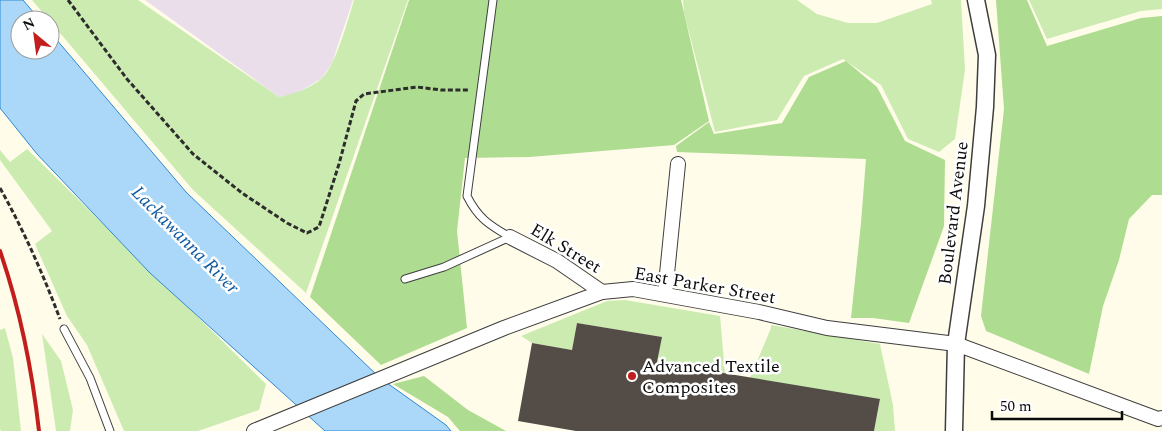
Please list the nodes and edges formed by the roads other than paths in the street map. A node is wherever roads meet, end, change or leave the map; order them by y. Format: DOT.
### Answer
graph roads {
  1 [pos="493,0"];
  2 [pos="976,0"];
  3 [pos="678,164"];
  4 [pos="510,236"];
  5 [pos="405,279"];
  6 [pos="602,292"];
  7 [pos="665,294"];
  8 [pos="64,329"];
  9 [pos="956,344"];
  10 [pos="1162,418"];
  11 [pos="260,428"];
  12 [pos="110,431"];
  13 [pos="954,431"];
  1 -- 4 [label="lane"];
  2 -- 9 [label="street, Boulevard Avenue"];
  3 -- 7 [label="street"];
  4 -- 5 [label="lane"];
  4 -- 6 [label="street, Elk Street"];
  6 -- 7 [label="street, East Parker Street"];
  6 -- 11 [label="street, East Parker Street"];
  7 -- 9 [label="street, East Parker Street"];
  8 -- 12 [label="lane"];
  9 -- 10 [label="street, East Parker Street"];
  9 -- 13 [label="street, Boulevard Avenue"];
}
